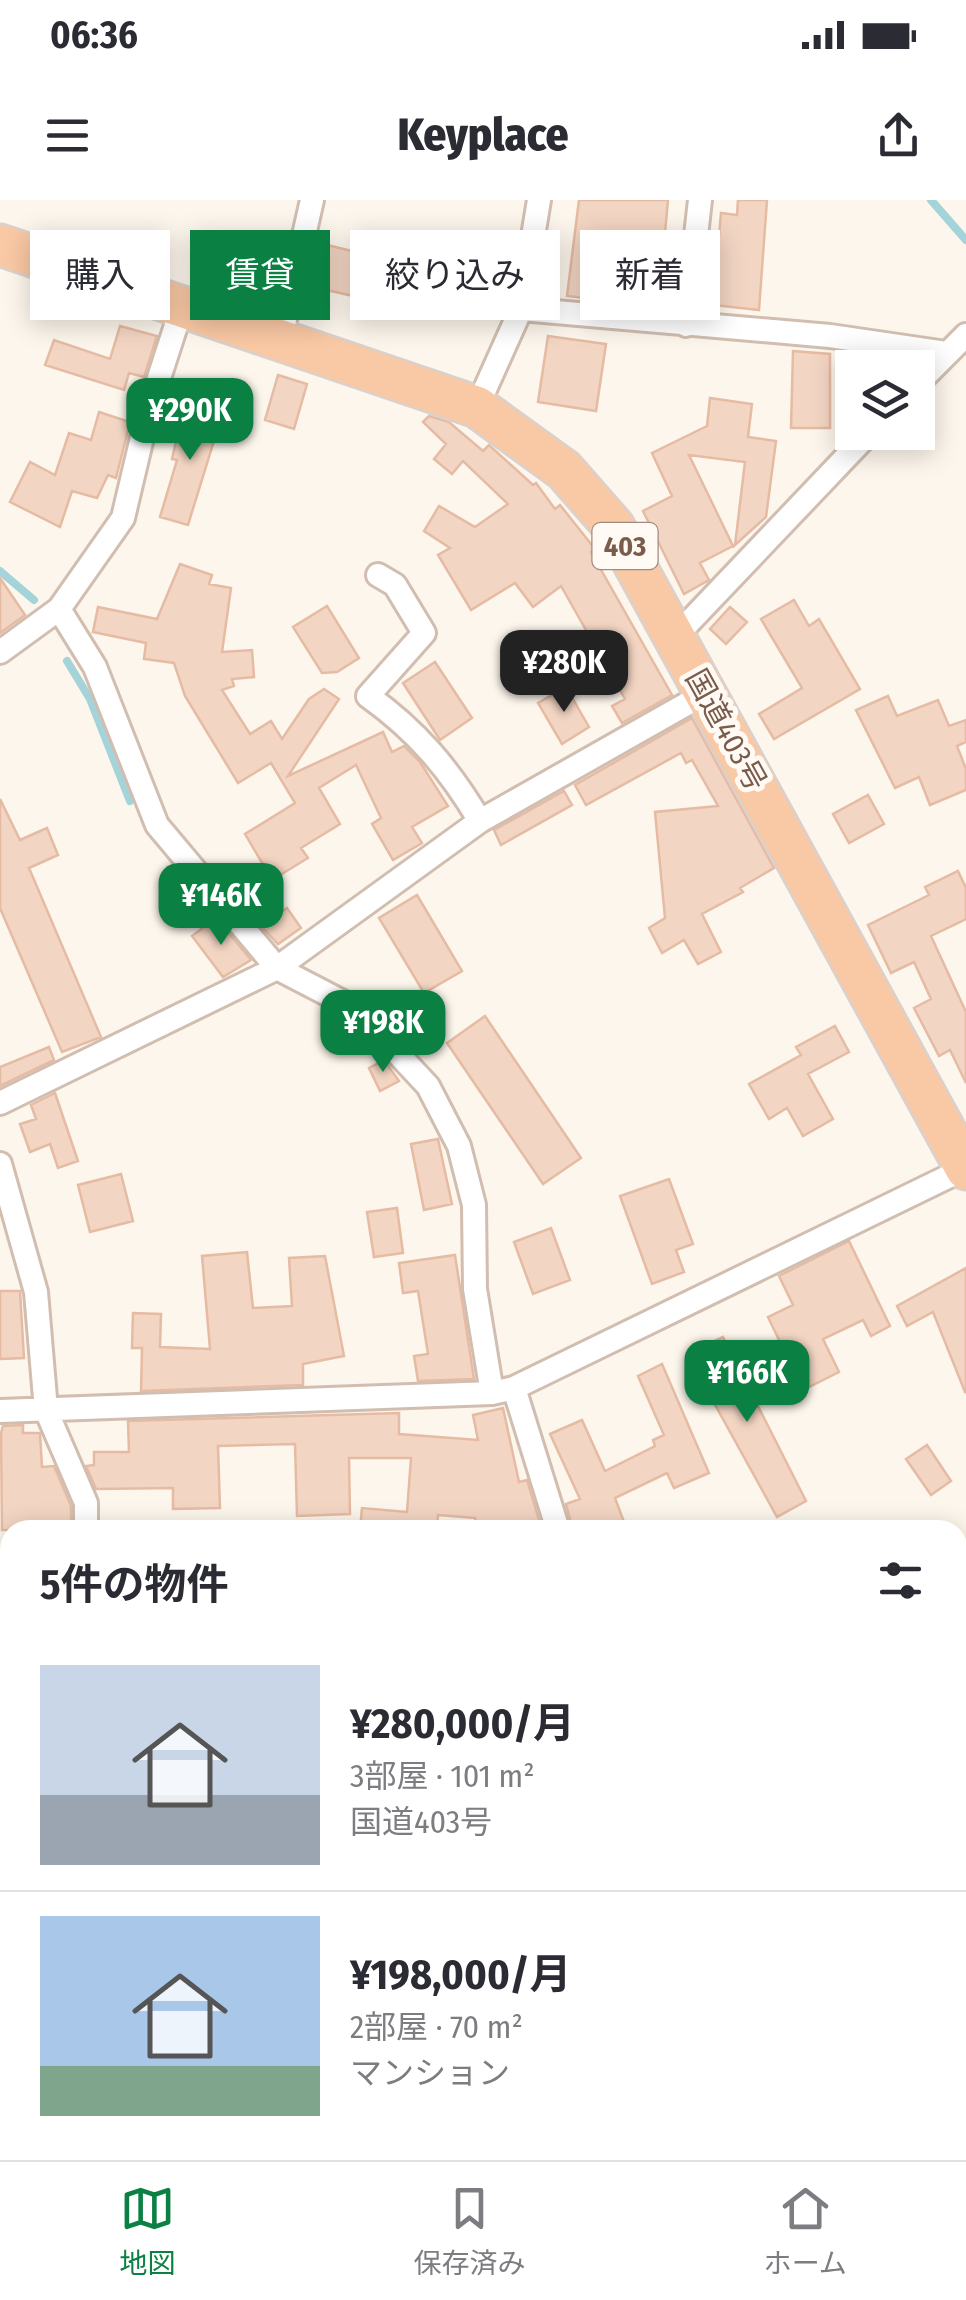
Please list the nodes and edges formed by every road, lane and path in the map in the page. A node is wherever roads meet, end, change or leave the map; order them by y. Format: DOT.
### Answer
graph roads {
  1 [pos="312,200"];
  2 [pos="539,200"];
  3 [pos="700,200"];
  4 [pos="534,230"];
  5 [pos="0,245"];
  6 [pos="183,304"];
  7 [pos="560,314"];
  8 [pos="516,320"];
  9 [pos="686,326"];
  10 [pos="966,334"];
  11 [pos="280,337"];
  12 [pos="946,354"];
  13 [pos="935,365"];
  14 [pos="477,407"];
  15 [pos="853,450"];
  16 [pos="378,576"];
  17 [pos="59,609"];
  18 [pos="675,637"];
  19 [pos="0,652"];
  20 [pos="706,693"];
  21 [pos="480,821"];
  22 [pos="277,968"];
  23 [pos="0,1103"];
  24 [pos="0,1164"];
  25 [pos="966,1169"];
  26 [pos="503,1390"];
  27 [pos="46,1410"];
  28 [pos="0,1411"];
  29 [pos="86,1520"];
  30 [pos="554,1520"];
  1 -- 11 [label="street"];
  2 -- 4 [label="street"];
  3 -- 9 [label="street"];
  5 -- 6 [label="highway, 国道403号 / 403"];
  6 -- 11 [label="highway, 国道403号 / 403"];
  6 -- 17 [label="street"];
  7 -- 9 [label="street"];
  8 -- 14 [label="street"];
  9 -- 12 [label="street"];
  10 -- 12 [label="street"];
  11 -- 14 [label="highway, 国道403号 / 403"];
  12 -- 13 [label="street"];
  14 -- 18 [label="highway, 国道403号 / 403"];
  15 -- 18 [label="street"];
  16 -- 21 [label="street"];
  17 -- 19 [label="street"];
  17 -- 22 [label="street"];
  18 -- 20 [label="highway, 国道403号 / 403"];
  20 -- 21 [label="street"];
  20 -- 25 [label="highway, 国道403号 / 403"];
  21 -- 22 [label="street"];
  22 -- 23 [label="street"];
  22 -- 26 [label="street"];
  24 -- 27 [label="street"];
  25 -- 26 [label="street"];
  26 -- 27 [label="street"];
  26 -- 30 [label="street"];
  27 -- 28 [label="street"];
  27 -- 29 [label="street"];
}
